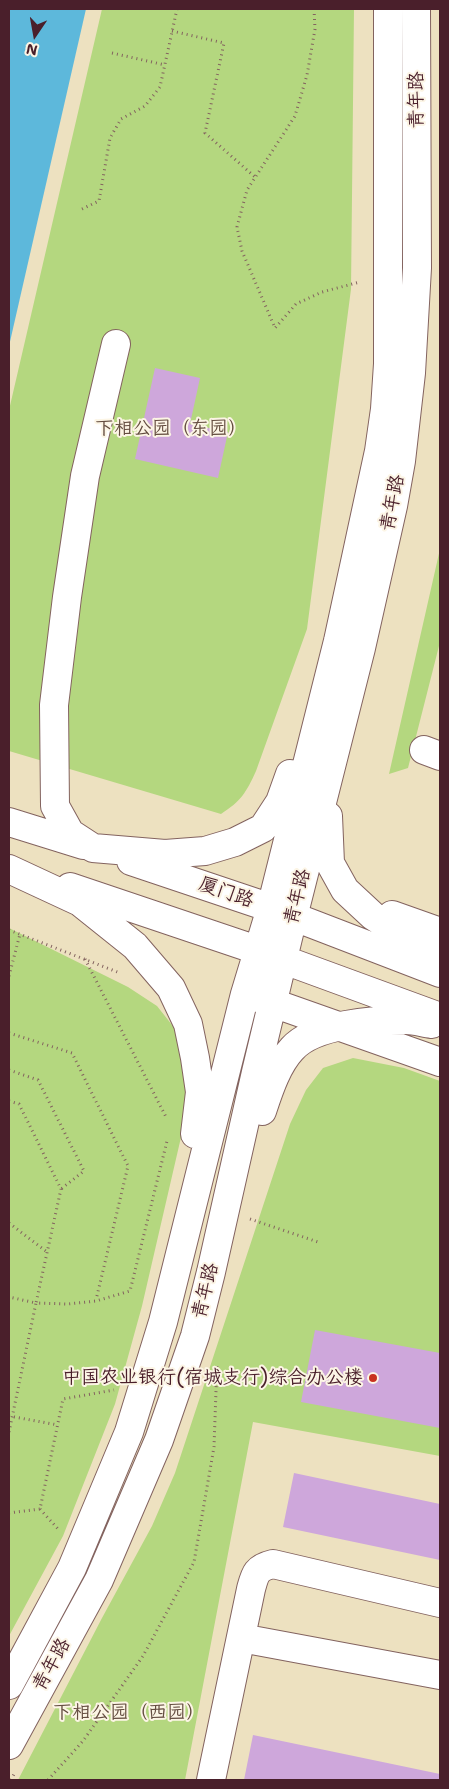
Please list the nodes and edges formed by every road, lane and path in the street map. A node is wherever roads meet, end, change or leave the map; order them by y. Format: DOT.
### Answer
graph roads {
  1 [pos="177,9"];
  2 [pos="314,9"];
  3 [pos="388,9"];
  4 [pos="416,9"];
  5 [pos="172,32"];
  6 [pos="112,53"];
  7 [pos="165,65"];
  8 [pos="255,177"];
  9 [pos="82,208"];
  10 [pos="366,281"];
  11 [pos="116,344"];
  12 [pos="349,644"];
  13 [pos="10,822"];
  14 [pos="92,848"];
  15 [pos="9,868"];
  16 [pos="360,904"];
  17 [pos="282,912"];
  18 [pos="9,930"];
  19 [pos="440,932"];
  20 [pos="20,934"];
  21 [pos="257,950"];
  22 [pos="85,959"];
  23 [pos="440,959"];
  24 [pos="283,960"];
  25 [pos="440,972"];
  26 [pos="124,975"];
  27 [pos="9,976"];
  28 [pos="245,994"];
  29 [pos="273,1002"];
  30 [pos="440,1017"];
  31 [pos="339,1026"];
  32 [pos="440,1026"];
  33 [pos="9,1033"];
  34 [pos="440,1062"];
  35 [pos="9,1070"];
  36 [pos="9,1101"];
  37 [pos="171,1126"];
  38 [pos="169,1136"];
  39 [pos="61,1189"];
  40 [pos="250,1219"];
  41 [pos="9,1223"];
  42 [pos="318,1242"];
  43 [pos="182,1251"];
  44 [pos="47,1252"];
  45 [pos="211,1272"];
  46 [pos="9,1297"];
  47 [pos="96,1301"];
  48 [pos="36,1303"];
  49 [pos="217,1362"];
  50 [pos="144,1385"];
  51 [pos="10,1416"];
  52 [pos="58,1425"];
  53 [pos="9,1432"];
  54 [pos="9,1513"];
  55 [pos="440,1604"];
  56 [pos="241,1638"];
  57 [pos="440,1675"];
  58 [pos="9,1685"];
  59 [pos="9,1745"];
  60 [pos="48,1780"];
  61 [pos="212,1780"];
  1 -- 5 [label="path"];
  2 -- 8 [label="path"];
  3 -- 12 [label="street, 青年路"];
  4 -- 12 [label="street, 青年路"];
  5 -- 7 [label="path"];
  5 -- 8 [label="path"];
  6 -- 7 [label="path"];
  7 -- 9 [label="path"];
  8 -- 10 [label="path"];
  11 -- 14 [label="street"];
  12 -- 14 [label="street"];
  12 -- 16 [label="street"];
  12 -- 17 [label="street, 青年路"];
  13 -- 14 [label="street, 厦门路"];
  14 -- 17 [label="street, 厦门路"];
  15 -- 21 [label="street"];
  15 -- 43 [label="street"];
  16 -- 19 [label="street"];
  16 -- 23 [label="street"];
  17 -- 21 [label="street, 青年路"];
  17 -- 24 [label="street, 青年路"];
  17 -- 25 [label="street, 厦门路"];
  18 -- 20 [label="path"];
  20 -- 22 [label="path"];
  20 -- 27 [label="path"];
  21 -- 24 [label="street"];
  21 -- 28 [label="street, 青年路"];
  22 -- 26 [label="path"];
  22 -- 37 [label="path"];
  24 -- 29 [label="street, 青年路"];
  24 -- 30 [label="street"];
  28 -- 29 [label="street"];
  28 -- 43 [label="street, 青年路"];
  29 -- 31 [label="street"];
  29 -- 45 [label="street, 青年路"];
  31 -- 32 [label="street"];
  31 -- 34 [label="street"];
  31 -- 45 [label="street"];
  33 -- 47 [label="path"];
  35 -- 39 [label="path"];
  36 -- 39 [label="path"];
  38 -- 47 [label="path"];
  39 -- 44 [label="path"];
  40 -- 42 [label="path"];
  41 -- 44 [label="path"];
  43 -- 50 [label="street, 青年路"];
  44 -- 48 [label="path"];
  45 -- 59 [label="street, 青年路"];
  46 -- 48 [label="path"];
  47 -- 48 [label="path"];
  48 -- 51 [label="path"];
  49 -- 60 [label="path"];
  50 -- 52 [label="path"];
  50 -- 58 [label="street, 青年路"];
  51 -- 52 [label="path"];
  51 -- 53 [label="path"];
  52 -- 54 [label="path"];
  55 -- 56 [label="street"];
  56 -- 57 [label="street"];
  56 -- 61 [label="street"];
}
